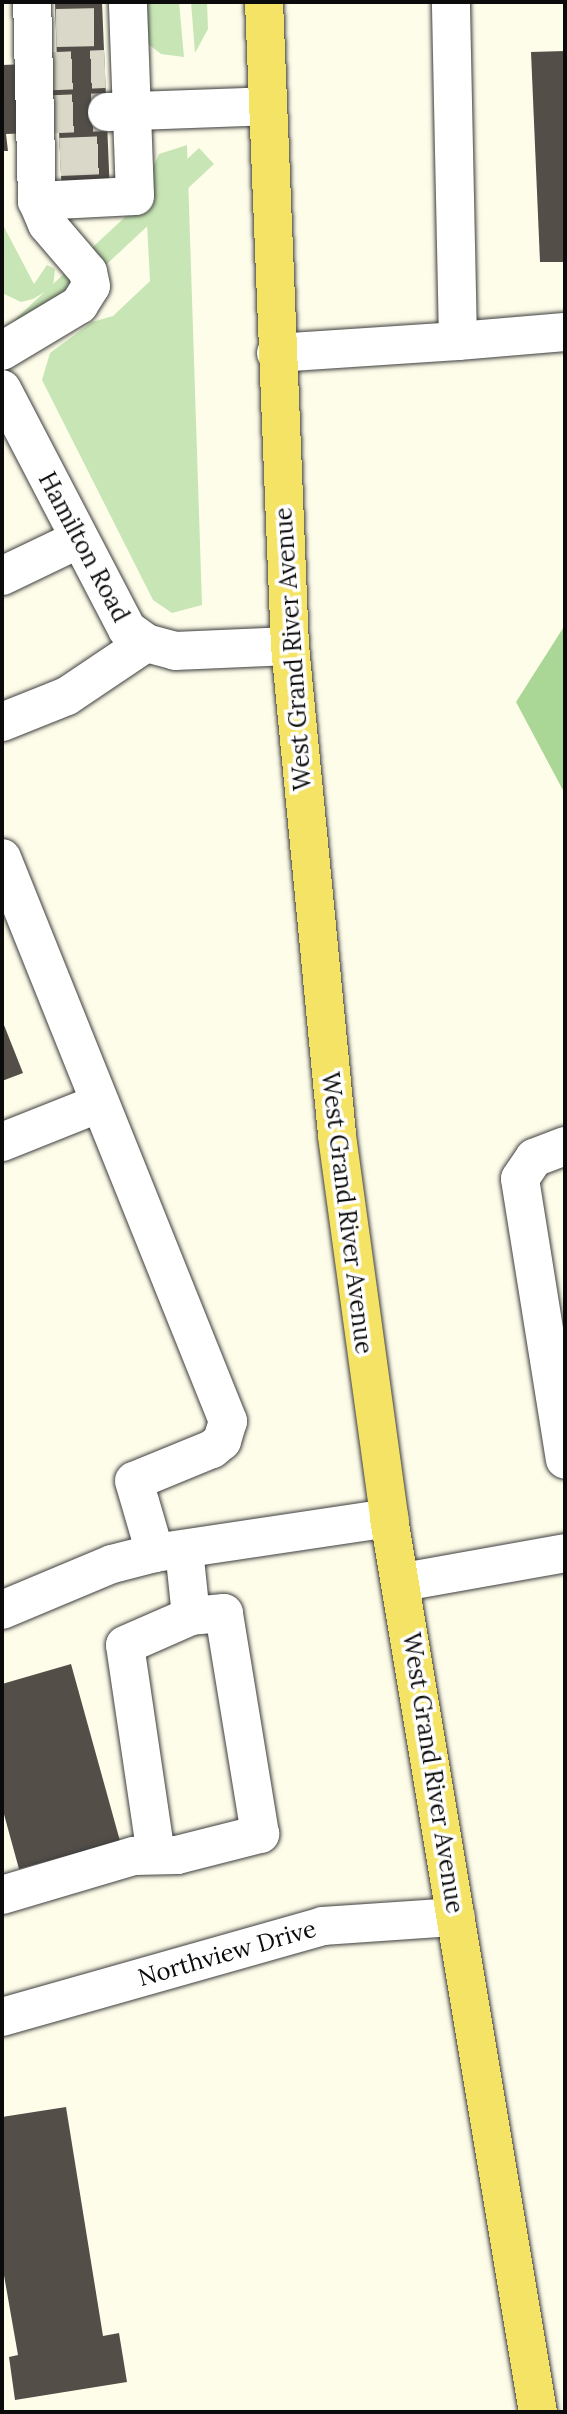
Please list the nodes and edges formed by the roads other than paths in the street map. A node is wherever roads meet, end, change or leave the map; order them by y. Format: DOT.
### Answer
graph roads {
  1 [pos="264,2"];
  2 [pos="451,2"];
  3 [pos="120,18"];
  4 [pos="40,19"];
  5 [pos="268,106"];
  6 [pos="119,112"];
  7 [pos="37,201"];
  8 [pos="565,332"];
  9 [pos="458,341"];
  10 [pos="2,351"];
  11 [pos="276,353"];
  12 [pos="2,389"];
  13 [pos="77,540"];
  14 [pos="2,576"];
  15 [pos="146,643"];
  16 [pos="290,646"];
  17 [pos="2,722"];
  18 [pos="2,859"];
  19 [pos="100,1103"];
  20 [pos="2,1142"];
  21 [pos="565,1146"];
  22 [pos="556,1343"];
  23 [pos="565,1459"];
  24 [pos="389,1518"];
  25 [pos="169,1551"];
  26 [pos="565,1553"];
  27 [pos="403,1582"];
  28 [pos="2,1610"];
  29 [pos="191,1616"];
  30 [pos="156,1855"];
  31 [pos="2,1895"];
  32 [pos="456,1916"];
  33 [pos="2,2017"];
  34 [pos="538,2412"];
  1 -- 5 [label="main road, West Grand River Avenue"];
  2 -- 9 [label="street"];
  3 -- 6 [label="street"];
  4 -- 7 [label="street"];
  5 -- 6 [label="street"];
  5 -- 11 [label="main road, West Grand River Avenue"];
  6 -- 7 [label="street"];
  7 -- 10 [label="street"];
  8 -- 9 [label="street"];
  9 -- 11 [label="street"];
  11 -- 16 [label="main road, West Grand River Avenue"];
  12 -- 13 [label="street, Hamilton Road"];
  13 -- 14 [label="street"];
  13 -- 15 [label="street, Hamilton Road"];
  15 -- 16 [label="street, Hamilton Road"];
  15 -- 17 [label="street"];
  16 -- 24 [label="main road, West Grand River Avenue"];
  18 -- 19 [label="street"];
  19 -- 20 [label="street"];
  19 -- 25 [label="street"];
  21 -- 22 [label="street"];
  22 -- 23 [label="street"];
  24 -- 25 [label="street"];
  24 -- 27 [label="main road, West Grand River Avenue"];
  25 -- 28 [label="street"];
  25 -- 29 [label="street"];
  26 -- 27 [label="street"];
  27 -- 32 [label="main road, West Grand River Avenue"];
  29 -- 30 [label="street"];
  29 -- 30 [label="street"];
  30 -- 31 [label="street"];
  32 -- 33 [label="street, Northview Drive"];
  32 -- 34 [label="main road, West Grand River Avenue"];
}
